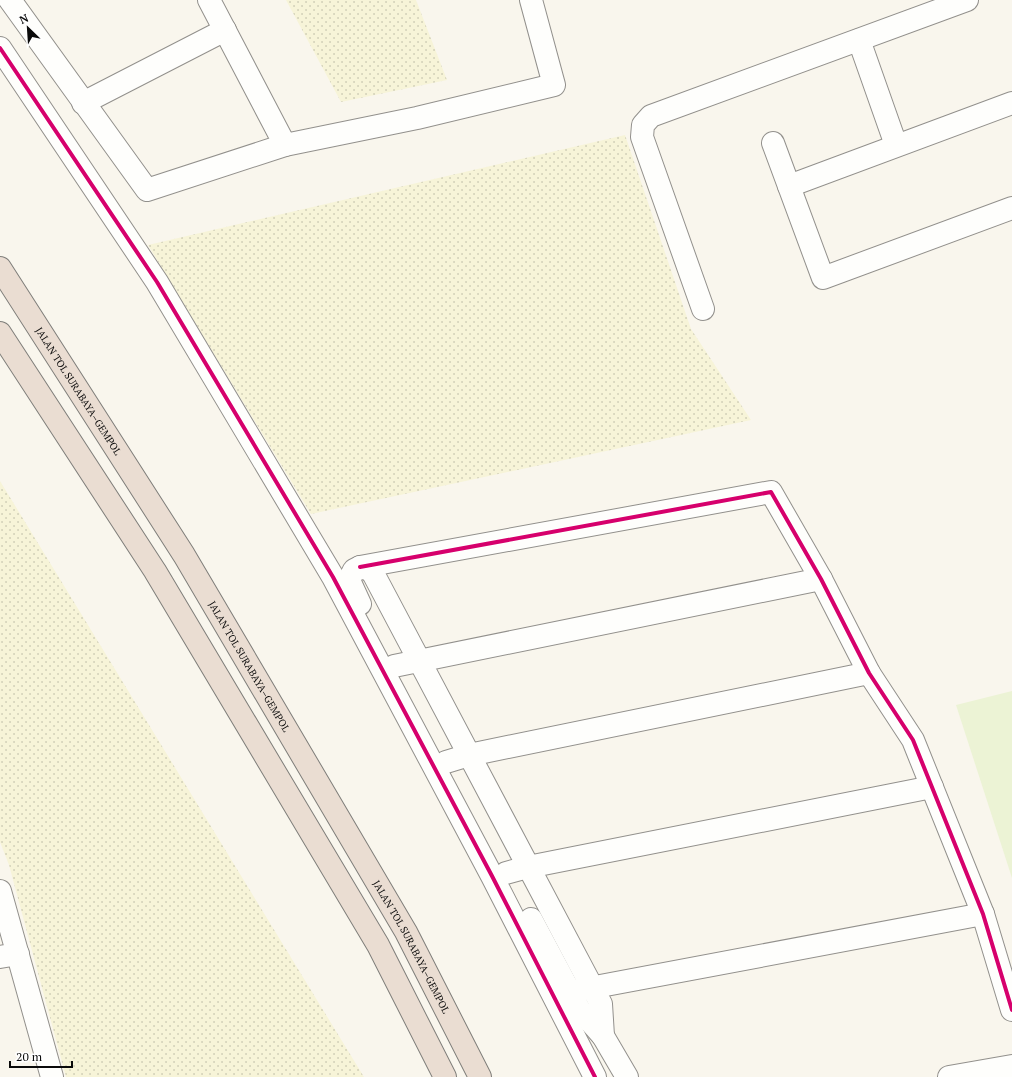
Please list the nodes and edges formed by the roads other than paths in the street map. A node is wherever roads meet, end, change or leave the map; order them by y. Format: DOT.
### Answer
graph roads {
  1 [pos="209,0"];
  2 [pos="531,0"];
  3 [pos="967,0"];
  4 [pos="17,2"];
  5 [pos="225,30"];
  6 [pos="859,40"];
  7 [pos="0,48"];
  8 [pos="83,102"];
  9 [pos="1012,103"];
  10 [pos="773,143"];
  11 [pos="285,145"];
  12 [pos="896,146"];
  13 [pos="789,186"];
  14 [pos="1012,208"];
  15 [pos="0,268"];
  16 [pos="703,309"];
  17 [pos="0,333"];
  18 [pos="360,567"];
  19 [pos="821,579"];
  20 [pos="419,660"];
  21 [pos="394,666"];
  22 [pos="869,673"];
  23 [pos="469,755"];
  24 [pos="446,762"];
  25 [pos="932,787"];
  26 [pos="528,867"];
  27 [pos="506,873"];
  28 [pos="0,891"];
  29 [pos="983,914"];
  30 [pos="9,956"];
  31 [pos="592,987"];
  32 [pos="570,992"];
  33 [pos="1012,1010"];
  34 [pos="603,1036"];
  35 [pos="1012,1066"];
  36 [pos="52,1077"];
  37 [pos="445,1077"];
  38 [pos="480,1077"];
  39 [pos="595,1077"];
  40 [pos="627,1077"];
  41 [pos="949,1077"];
  1 -- 5 [label="street"];
  2 -- 11 [label="street"];
  3 -- 6 [label="street"];
  4 -- 8 [label="street"];
  5 -- 8 [label="street"];
  5 -- 11 [label="street"];
  6 -- 12 [label="street"];
  6 -- 16 [label="street"];
  7 -- 39 [label="street"];
  8 -- 11 [label="street"];
  9 -- 12 [label="street"];
  10 -- 13 [label="street"];
  12 -- 13 [label="street"];
  13 -- 14 [label="street"];
  15 -- 38 [label="highway, JALAN TOL SURABAYA–GEMPOL"];
  17 -- 37 [label="highway"];
  18 -- 19 [label="street"];
  18 -- 20 [label="street"];
  18 -- 21 [label="street"];
  19 -- 20 [label="street"];
  19 -- 22 [label="street"];
  20 -- 21 [label="street"];
  20 -- 23 [label="street"];
  21 -- 24 [label="street"];
  22 -- 23 [label="street"];
  22 -- 25 [label="street"];
  23 -- 24 [label="street"];
  23 -- 26 [label="street"];
  24 -- 27 [label="street"];
  25 -- 26 [label="street"];
  25 -- 29 [label="street"];
  26 -- 27 [label="street"];
  26 -- 31 [label="street"];
  27 -- 32 [label="street"];
  28 -- 30 [label="street"];
  29 -- 31 [label="street"];
  29 -- 33 [label="street"];
  30 -- 36 [label="street"];
  31 -- 32 [label="street"];
  31 -- 34 [label="street"];
  32 -- 34 [label="street"];
  34 -- 40 [label="street"];
  35 -- 41 [label="street"];
}
